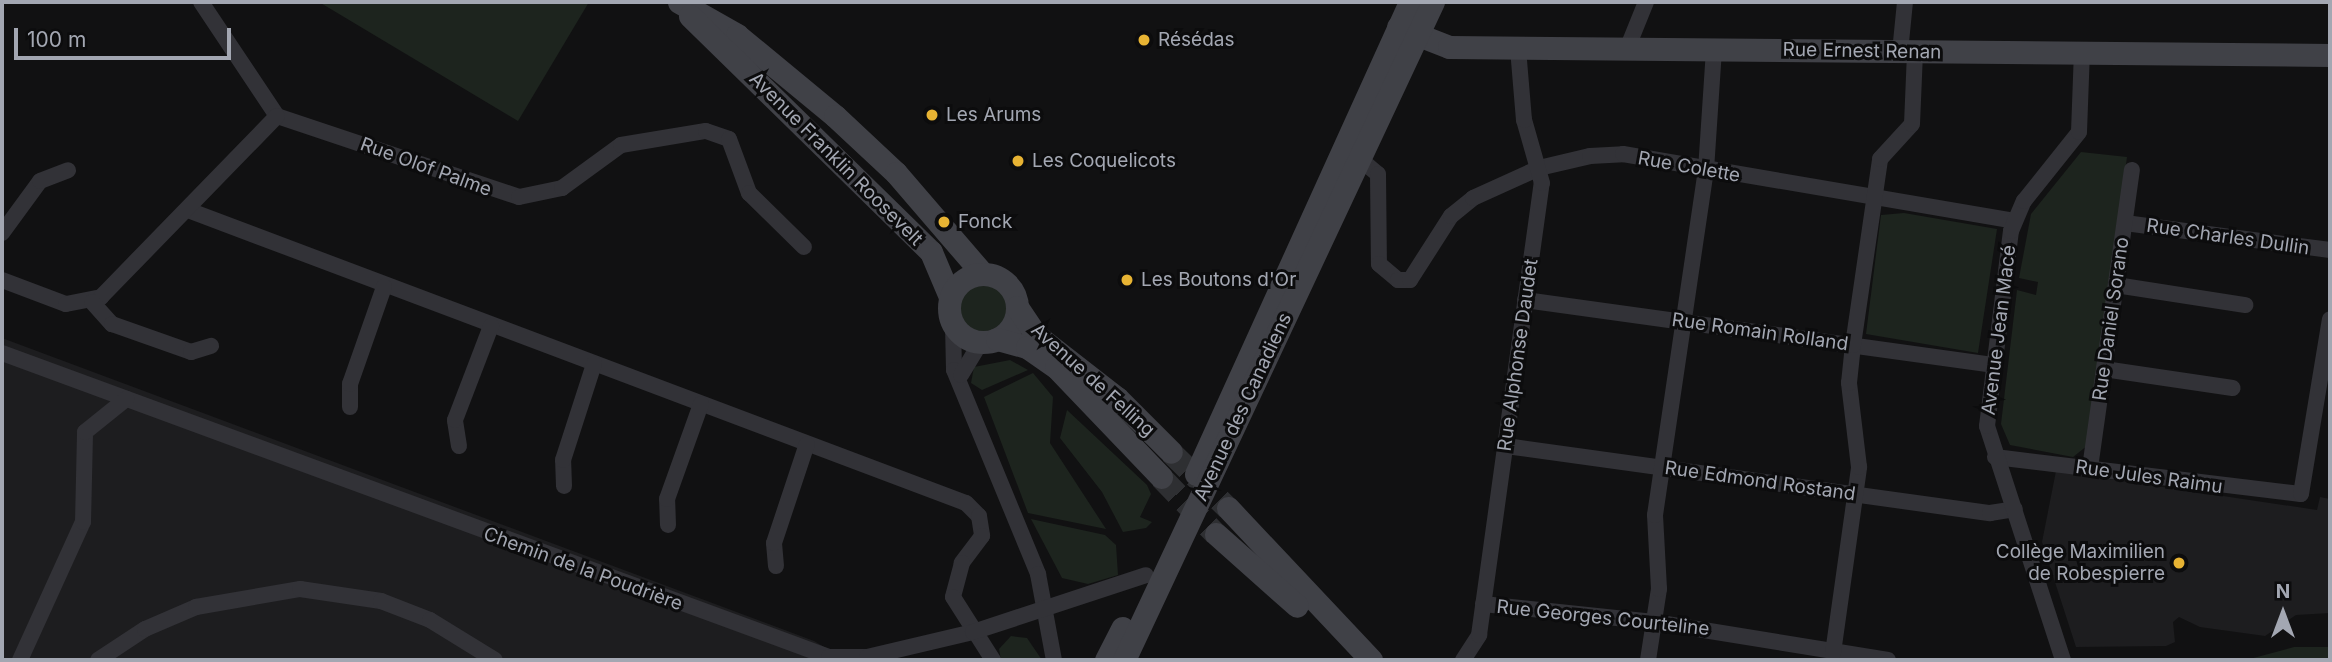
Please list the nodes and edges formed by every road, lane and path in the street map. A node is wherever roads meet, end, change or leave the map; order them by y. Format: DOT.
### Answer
graph roads {
  1 [pos="201,2"];
  2 [pos="677,2"];
  3 [pos="1410,2"];
  4 [pos="1433,2"];
  5 [pos="1646,2"];
  6 [pos="1905,2"];
  7 [pos="1408,31"];
  8 [pos="1518,48"];
  9 [pos="1627,49"];
  10 [pos="1714,50"];
  11 [pos="1908,52"];
  12 [pos="2082,52"];
  13 [pos="2330,55"];
  14 [pos="277,116"];
  15 [pos="1360,159"];
  16 [pos="1539,168"];
  17 [pos="68,170"];
  18 [pos="1706,170"];
  19 [pos="2133,170"];
  20 [pos="1873,200"];
  21 [pos="188,210"];
  22 [pos="2014,221"];
  23 [pos="2125,223"];
  24 [pos="2,233"];
  25 [pos="804,247"];
  26 [pos="2330,250"];
  27 [pos="982,273"];
  28 [pos="2,280"];
  29 [pos="2116,285"];
  30 [pos="384,287"];
  31 [pos="950,297"];
  32 [pos="1525,300"];
  33 [pos="92,302"];
  34 [pos="2245,305"];
  35 [pos="1017,307"];
  36 [pos="2330,319"];
  37 [pos="1685,321"];
  38 [pos="953,325"];
  39 [pos="491,326"];
  40 [pos="989,341"];
  41 [pos="1853,345"];
  42 [pos="211,346"];
  43 [pos="2,353"];
  44 [pos="594,365"];
  45 [pos="1995,365"];
  46 [pos="2104,369"];
  47 [pos="961,375"];
  48 [pos="2233,388"];
  49 [pos="126,399"];
  50 [pos="701,404"];
  51 [pos="350,407"];
  52 [pos="807,444"];
  53 [pos="459,446"];
  54 [pos="1506,446"];
  55 [pos="1171,452"];
  56 [pos="1995,457"];
  57 [pos="1664,468"];
  58 [pos="2090,468"];
  59 [pos="1161,477"];
  60 [pos="564,486"];
  61 [pos="1854,494"];
  62 [pos="1228,508"];
  63 [pos="2015,509"];
  64 [pos="667,525"];
  65 [pos="1216,534"];
  66 [pos="776,566"];
  67 [pos="1146,575"];
  68 [pos="1483,604"];
  69 [pos="1047,610"];
  70 [pos="1654,622"];
  71 [pos="973,632"];
  72 [pos="1833,653"];
  73 [pos="20,660"];
  74 [pos="98,660"];
  75 [pos="495,660"];
  76 [pos="993,660"];
  77 [pos="1054,660"];
  78 [pos="1106,660"];
  79 [pos="1124,660"];
  80 [pos="1350,660"];
  81 [pos="1371,660"];
  82 [pos="1463,660"];
  83 [pos="1648,660"];
  84 [pos="1888,660"];
  85 [pos="2063,660"];
  1 -- 14 [label="street"];
  2 -- 27 [label="street, Avenue Franklin Roosevelt"];
  2 -- 31 [label="street, Avenue Franklin Roosevelt"];
  3 -- 7 [label="street, Avenue des Canadiens"];
  4 -- 7 [label="street, Avenue des Canadiens"];
  5 -- 9 [label="street"];
  6 -- 11 [label="street"];
  7 -- 8 [label="street, Rue Ernest Renan"];
  7 -- 15 [label="street, Avenue des Canadiens"];
  7 -- 67 [label="street, Avenue des Canadiens"];
  8 -- 9 [label="street, Rue Ernest Renan"];
  8 -- 16 [label="street, Rue Alphonse Daudet"];
  9 -- 10 [label="street, Rue Ernest Renan"];
  10 -- 11 [label="street, Rue Ernest Renan"];
  10 -- 18 [label="street"];
  11 -- 12 [label="street, Rue Ernest Renan"];
  11 -- 20 [label="street"];
  12 -- 13 [label="street, Rue Ernest Renan"];
  12 -- 22 [label="street, Avenue Jean Macé"];
  14 -- 21 [label="street"];
  14 -- 25 [label="street, Rue Olof Palme"];
  15 -- 16 [label="street, Rue Colette"];
  15 -- 79 [label="street, Avenue des Canadiens"];
  16 -- 18 [label="street, Rue Colette"];
  16 -- 32 [label="street, Rue Alphonse Daudet"];
  17 -- 24 [label="street"];
  18 -- 20 [label="street, Rue Colette"];
  18 -- 37 [label="street"];
  19 -- 23 [label="street, Rue Daniel Sorano"];
  20 -- 22 [label="street, Rue Colette"];
  20 -- 41 [label="street"];
  21 -- 30 [label="street"];
  21 -- 33 [label="street"];
  22 -- 45 [label="street, Avenue Jean Macé"];
  23 -- 26 [label="street, Rue Charles Dullin"];
  23 -- 29 [label="street, Rue Daniel Sorano"];
  27 -- 31 [label="street"];
  27 -- 35 [label="street"];
  28 -- 33 [label="street"];
  29 -- 34 [label="street"];
  29 -- 46 [label="street, Rue Daniel Sorano"];
  30 -- 39 [label="street"];
  30 -- 51 [label="street"];
  31 -- 38 [label="street"];
  32 -- 37 [label="street, Rue Romain Rolland"];
  32 -- 54 [label="street, Rue Alphonse Daudet"];
  33 -- 42 [label="street"];
  35 -- 40 [label="street"];
  35 -- 55 [label="street, Avenue de Felling"];
  36 -- 58 [label="street, Rue Jules Raimu"];
  37 -- 41 [label="street, Rue Romain Rolland"];
  37 -- 57 [label="street"];
  38 -- 40 [label="street"];
  38 -- 47 [label="street"];
  39 -- 44 [label="street"];
  39 -- 53 [label="street"];
  40 -- 47 [label="street"];
  40 -- 59 [label="street, Avenue de Felling"];
  41 -- 45 [label="street, Rue Romain Rolland"];
  41 -- 61 [label="street"];
  43 -- 49 [label="street, Chemin de la Poudrière"];
  44 -- 50 [label="street"];
  44 -- 60 [label="street"];
  45 -- 56 [label="street, Avenue Jean Macé"];
  46 -- 48 [label="street"];
  46 -- 58 [label="street, Rue Daniel Sorano"];
  47 -- 69 [label="street"];
  49 -- 71 [label="street, Chemin de la Poudrière"];
  49 -- 73 [label="street"];
  50 -- 52 [label="street"];
  50 -- 64 [label="street"];
  52 -- 66 [label="street"];
  52 -- 71 [label="street"];
  54 -- 57 [label="street, Rue Edmond Rostand"];
  54 -- 68 [label="street, Rue Alphonse Daudet"];
  56 -- 58 [label="street, Rue Jules Raimu"];
  56 -- 63 [label="street, Avenue Jean Macé"];
  57 -- 61 [label="street, Rue Edmond Rostand"];
  57 -- 70 [label="street"];
  61 -- 63 [label="street, Rue Edmond Rostand"];
  61 -- 72 [label="street"];
  62 -- 81 [label="street"];
  63 -- 85 [label="street, Avenue Jean Macé"];
  65 -- 80 [label="street"];
  67 -- 69 [label="street, Chemin de la Poudrière"];
  67 -- 78 [label="street, Avenue des Canadiens"];
  68 -- 70 [label="street, Rue Georges Courteline"];
  68 -- 82 [label="street, Rue Alphonse Daudet"];
  69 -- 71 [label="street, Chemin de la Poudrière"];
  69 -- 77 [label="street"];
  70 -- 72 [label="street, Rue Georges Courteline"];
  70 -- 83 [label="street"];
  71 -- 76 [label="street"];
  72 -- 84 [label="street, Rue Georges Courteline"];
  74 -- 75 [label="street"];
}
